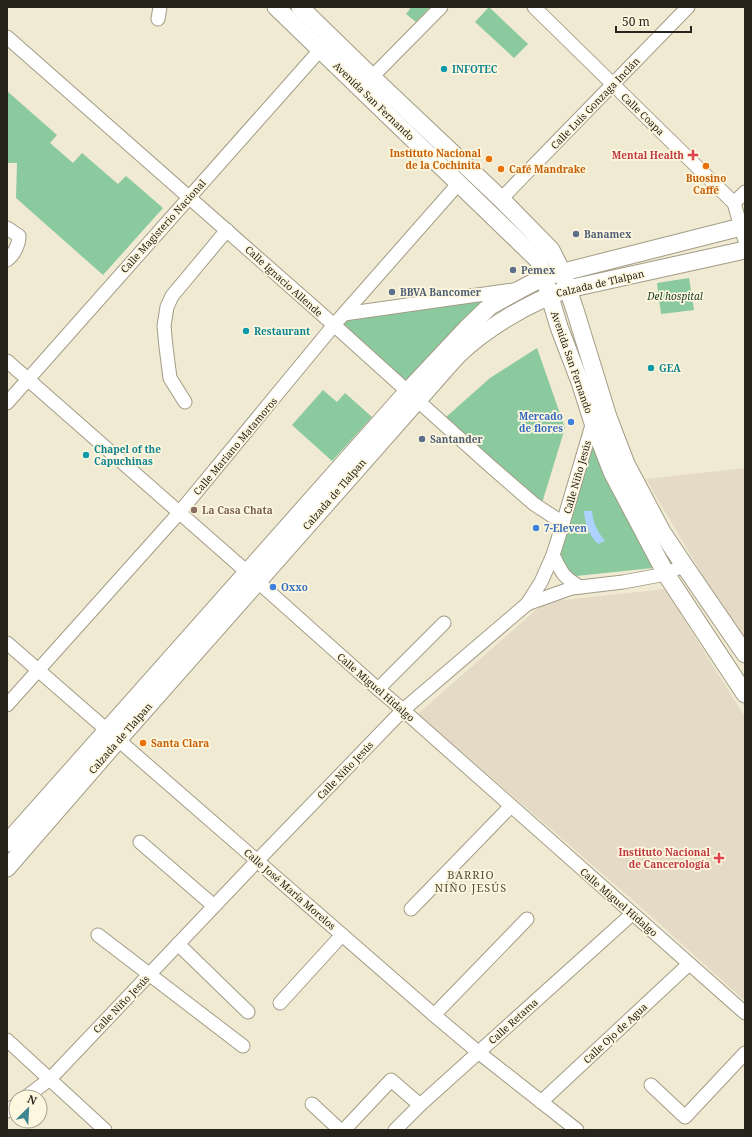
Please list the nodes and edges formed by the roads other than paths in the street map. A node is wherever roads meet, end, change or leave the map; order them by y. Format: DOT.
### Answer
graph roads {
  1 [pos="276,7"];
  2 [pos="300,7"];
  3 [pos="441,7"];
  4 [pos="534,7"];
  5 [pos="688,7"];
  6 [pos="7,36"];
  7 [pos="320,50"];
  8 [pos="367,83"];
  9 [pos="613,84"];
  10 [pos="459,183"];
  11 [pos="745,192"];
  12 [pos="189,197"];
  13 [pos="501,199"];
  14 [pos="734,203"];
  15 [pos="7,228"];
  16 [pos="227,230"];
  17 [pos="744,231"];
  18 [pos="745,250"];
  19 [pos="7,260"];
  20 [pos="562,272"];
  21 [pos="544,277"];
  22 [pos="568,289"];
  23 [pos="519,290"];
  24 [pos="550,295"];
  25 [pos="344,314"];
  26 [pos="334,325"];
  27 [pos="7,361"];
  28 [pos="27,379"];
  29 [pos="412,396"];
  30 [pos="7,402"];
  31 [pos="185,402"];
  32 [pos="600,420"];
  33 [pos="179,513"];
  34 [pos="564,523"];
  35 [pos="553,555"];
  36 [pos="684,565"];
  37 [pos="666,574"];
  38 [pos="252,577"];
  39 [pos="697,585"];
  40 [pos="580,587"];
  41 [pos="683,599"];
  42 [pos="527,604"];
  43 [pos="444,622"];
  44 [pos="7,643"];
  45 [pos="745,654"];
  46 [pos="38,671"];
  47 [pos="378,689"];
  48 [pos="745,694"];
  49 [pos="7,705"];
  50 [pos="403,710"];
  51 [pos="112,735"];
  52 [pos="511,806"];
  53 [pos="140,842"];
  54 [pos="7,843"];
  55 [pos="257,861"];
  56 [pos="7,868"];
  57 [pos="214,906"];
  58 [pos="411,909"];
  59 [pos="632,914"];
  60 [pos="527,919"];
  61 [pos="98,934"];
  62 [pos="342,935"];
  63 [pos="178,944"];
  64 [pos="689,964"];
  65 [pos="149,975"];
  66 [pos="280,1003"];
  67 [pos="248,1012"];
  68 [pos="745,1013"];
  69 [pos="434,1015"];
  70 [pos="7,1040"];
  71 [pos="242,1046"];
  72 [pos="478,1052"];
  73 [pos="745,1053"];
  74 [pos="50,1079"];
  75 [pos="651,1085"];
  76 [pos="37,1089"];
  77 [pos="541,1102"];
  78 [pos="312,1104"];
  79 [pos="420,1105"];
  80 [pos="105,1130"];
  81 [pos="340,1130"];
  82 [pos="344,1130"];
  83 [pos="395,1130"];
  84 [pos="577,1130"];
  1 -- 7 [label="main road, Avenida San Fernando"];
  2 -- 8 [label="main road, Avenida San Fernando"];
  3 -- 8 [label="street"];
  4 -- 9 [label="street, Calle Coapa"];
  5 -- 9 [label="street, Calle Luis Gonzaga Inclán"];
  6 -- 12 [label="street, Calle Ignacio Allende"];
  7 -- 8 [label="main road, Avenida San Fernando"];
  7 -- 12 [label="street, Calle Magisterio Nacional"];
  8 -- 10 [label="main road, Avenida San Fernando"];
  8 -- 13 [label="main road, Avenida San Fernando"];
  9 -- 13 [label="street, Calle Luis Gonzaga Inclán"];
  9 -- 14 [label="street, Calle Coapa"];
  10 -- 21 [label="main road, Avenida San Fernando"];
  10 -- 25 [label="street, Calle Mariano Matamoros"];
  11 -- 14 [label="street"];
  12 -- 16 [label="street, Calle Ignacio Allende"];
  12 -- 28 [label="street, Calle Magisterio Nacional"];
  13 -- 20 [label="main road, Avenida San Fernando"];
  14 -- 17 [label="street, Calle Coapa"];
  15 -- 19 [label="street"];
  16 -- 26 [label="street, Calle Ignacio Allende"];
  16 -- 31 [label="street"];
  17 -- 20 [label="main road, Calzada de Tlalpan"];
  18 -- 22 [label="main road, Calzada de Tlalpan"];
  20 -- 21 [label="main road, Calzada de Tlalpan"];
  20 -- 22 [label="main road, Avenida San Fernando"];
  21 -- 23 [label="main road, Calzada de Tlalpan"];
  21 -- 24 [label="main road, Avenida San Fernando"];
  22 -- 24 [label="main road, Calzada de Tlalpan"];
  22 -- 32 [label="main road, Avenida San Fernando"];
  23 -- 25 [label="street"];
  23 -- 29 [label="main road, Calzada de Tlalpan"];
  24 -- 29 [label="main road, Calzada de Tlalpan"];
  24 -- 32 [label="main road, Avenida San Fernando"];
  25 -- 26 [label="street, Calle Mariano Matamoros"];
  26 -- 29 [label="street, Calle Ignacio Allende"];
  26 -- 33 [label="street, Calle Mariano Matamoros"];
  27 -- 28 [label="street, Calle Miguel Hidalgo"];
  28 -- 30 [label="street, Calle Magisterio Nacional"];
  28 -- 33 [label="street, Calle Miguel Hidalgo"];
  29 -- 34 [label="street, Calle Ignacio Allende"];
  29 -- 38 [label="main road, Calzada de Tlalpan"];
  32 -- 34 [label="street, Calle Niño Jesús"];
  32 -- 36 [label="main road, Avenida San Fernando"];
  32 -- 37 [label="main road, Avenida San Fernando"];
  33 -- 38 [label="street, Calle Miguel Hidalgo"];
  33 -- 46 [label="street, Calle Mariano Matamoros"];
  34 -- 35 [label="street, Calle Niño Jesús"];
  35 -- 40 [label="street"];
  35 -- 42 [label="street, Calle Niño Jesús"];
  36 -- 37 [label="street"];
  36 -- 39 [label="main road, Avenida San Fernando"];
  37 -- 40 [label="street"];
  37 -- 41 [label="main road, Avenida San Fernando"];
  38 -- 47 [label="street, Calle Miguel Hidalgo"];
  38 -- 51 [label="main road, Calzada de Tlalpan"];
  39 -- 41 [label="main road"];
  39 -- 45 [label="main road, Avenida San Fernando"];
  40 -- 42 [label="street"];
  41 -- 48 [label="main road, Avenida San Fernando"];
  42 -- 50 [label="street, Calle Niño Jesús"];
  43 -- 47 [label="street"];
  44 -- 46 [label="street, Calle José María Morelos"];
  46 -- 49 [label="street, Calle Mariano Matamoros"];
  46 -- 51 [label="street, Calle José María Morelos"];
  47 -- 50 [label="street, Calle Miguel Hidalgo"];
  50 -- 52 [label="street, Calle Miguel Hidalgo"];
  50 -- 55 [label="street, Calle Niño Jesús"];
  51 -- 54 [label="main road, Calzada de Tlalpan"];
  51 -- 55 [label="street, Calle José María Morelos"];
  51 -- 56 [label="main road, Calzada de Tlalpan"];
  52 -- 58 [label="street"];
  52 -- 59 [label="street, Calle Miguel Hidalgo"];
  53 -- 57 [label="street"];
  55 -- 57 [label="street, Calle Niño Jesús"];
  55 -- 62 [label="street, Calle José María Morelos"];
  57 -- 63 [label="street, Calle Niño Jesús"];
  59 -- 64 [label="street, Calle Miguel Hidalgo"];
  59 -- 72 [label="street, Calle Retama"];
  60 -- 69 [label="street"];
  61 -- 65 [label="street"];
  62 -- 66 [label="street"];
  62 -- 69 [label="street, Calle José María Morelos"];
  63 -- 65 [label="street, Calle Niño Jesús"];
  63 -- 67 [label="street"];
  64 -- 68 [label="street, Calle Miguel Hidalgo"];
  64 -- 77 [label="street, Calle Ojo de Agua"];
  65 -- 71 [label="street"];
  65 -- 74 [label="street, Calle Niño Jesús"];
  69 -- 72 [label="street, Calle José María Morelos"];
  70 -- 74 [label="street"];
  72 -- 77 [label="street, Calle José María Morelos"];
  72 -- 79 [label="street, Calle Retama"];
  73 -- 75 [label="street"];
  74 -- 76 [label="street, Calle Niño Jesús"];
  74 -- 80 [label="street"];
  77 -- 84 [label="street, Calle José María Morelos"];
  78 -- 81 [label="street"];
  79 -- 82 [label="street"];
  79 -- 83 [label="street, Calle Retama"];
}
